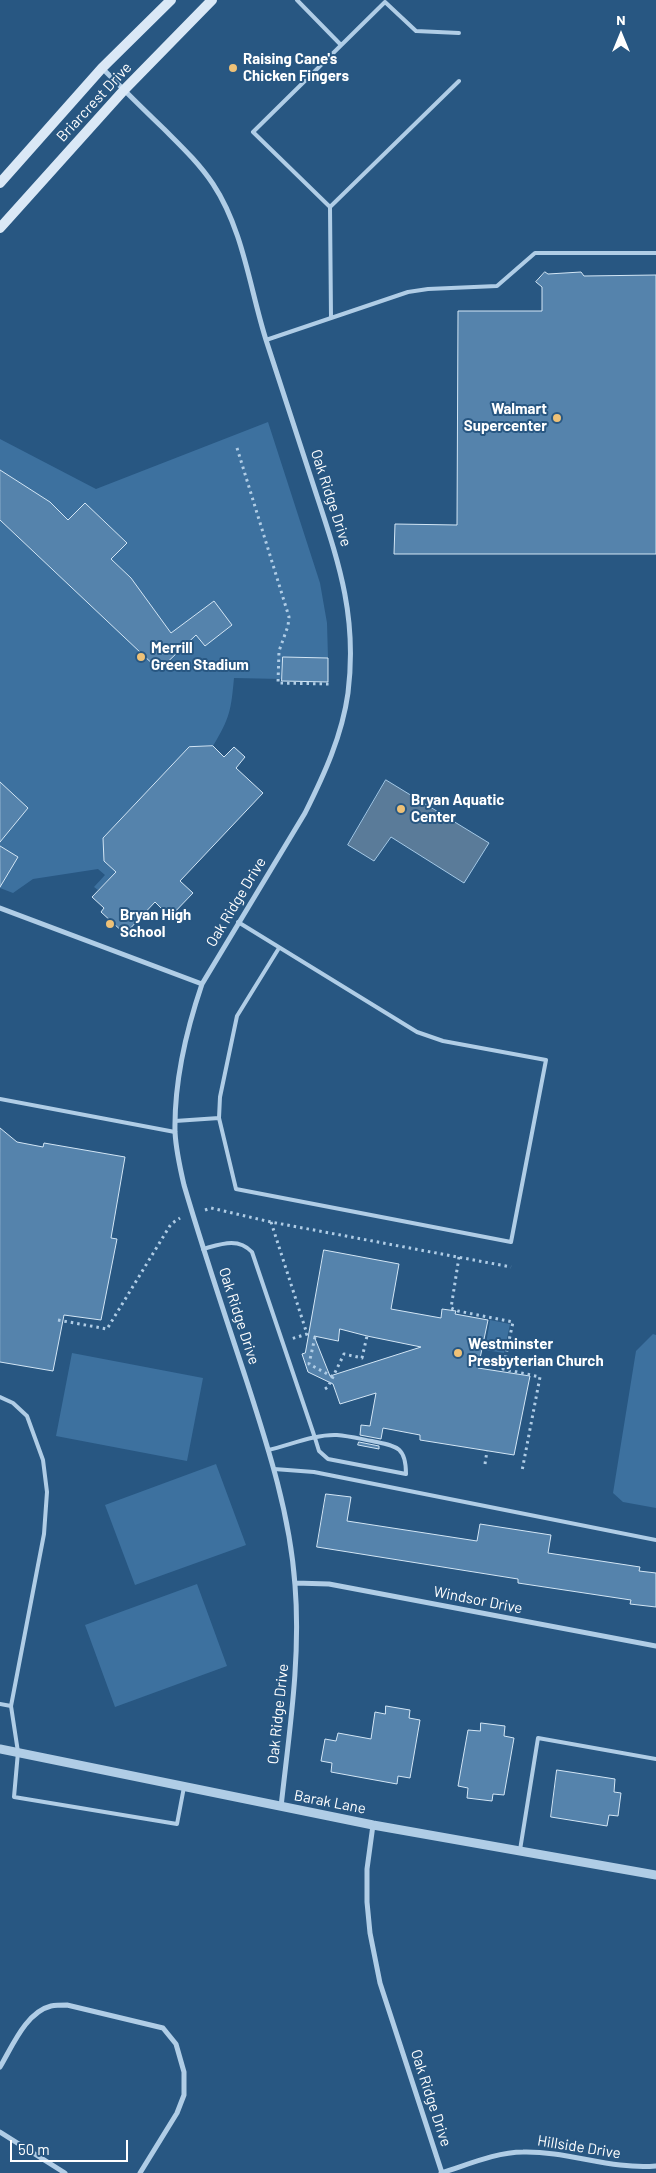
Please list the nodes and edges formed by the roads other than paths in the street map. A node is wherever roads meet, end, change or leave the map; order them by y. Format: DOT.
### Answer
graph roads {
  1 [pos="171,0"];
  2 [pos="212,0"];
  3 [pos="297,0"];
  4 [pos="385,1"];
  5 [pos="459,33"];
  6 [pos="341,45"];
  7 [pos="102,68"];
  8 [pos="459,82"];
  9 [pos="124,90"];
  10 [pos="0,184"];
  11 [pos="330,207"];
  12 [pos="0,228"];
  13 [pos="656,252"];
  14 [pos="331,318"];
  15 [pos="266,340"];
  16 [pos="0,908"];
  17 [pos="238,922"];
  18 [pos="279,948"];
  19 [pos="202,984"];
  20 [pos="0,1099"];
  21 [pos="219,1118"];
  22 [pos="175,1120"];
  23 [pos="175,1132"];
  24 [pos="203,1248"];
  25 [pos="0,1397"];
  26 [pos="315,1438"];
  27 [pos="268,1450"];
  28 [pos="274,1469"];
  29 [pos="656,1540"];
  30 [pos="295,1583"];
  31 [pos="656,1646"];
  32 [pos="0,1704"];
  33 [pos="11,1706"];
  34 [pos="0,1749"];
  35 [pos="18,1752"];
  36 [pos="656,1759"];
  37 [pos="184,1787"];
  38 [pos="281,1807"];
  39 [pos="373,1825"];
  40 [pos="520,1850"];
  41 [pos="656,1876"];
  42 [pos="0,2067"];
  43 [pos="0,2132"];
  44 [pos="656,2166"];
  45 [pos="65,2173"];
  46 [pos="140,2173"];
  47 [pos="441,2173"];
  1 -- 7 [label="main road, Briarcrest Drive"];
  2 -- 9 [label="main road, Briarcrest Drive"];
  3 -- 6 [label="lane"];
  4 -- 5 [label="lane"];
  4 -- 6 [label="lane"];
  6 -- 11 [label="lane"];
  7 -- 9 [label="street, Oak Ridge Drive"];
  7 -- 10 [label="main road, Briarcrest Drive"];
  8 -- 11 [label="lane"];
  9 -- 12 [label="main road, Briarcrest Drive"];
  9 -- 15 [label="street, Oak Ridge Drive"];
  11 -- 14 [label="lane"];
  13 -- 14 [label="lane"];
  14 -- 15 [label="lane"];
  15 -- 17 [label="street, Oak Ridge Drive"];
  16 -- 19 [label="street"];
  17 -- 18 [label="lane"];
  17 -- 19 [label="street, Oak Ridge Drive"];
  18 -- 21 [label="lane"];
  18 -- 21 [label="lane"];
  19 -- 22 [label="street, Oak Ridge Drive"];
  20 -- 23 [label="lane"];
  21 -- 22 [label="lane"];
  22 -- 23 [label="street, Oak Ridge Drive"];
  23 -- 24 [label="street, Oak Ridge Drive"];
  24 -- 26 [label="lane"];
  24 -- 27 [label="street, Oak Ridge Drive"];
  25 -- 33 [label="lane"];
  26 -- 26 [label="lane"];
  26 -- 27 [label="lane"];
  27 -- 28 [label="street, Oak Ridge Drive"];
  28 -- 29 [label="lane"];
  28 -- 30 [label="street, Oak Ridge Drive"];
  30 -- 31 [label="street, Windsor Drive"];
  30 -- 38 [label="street, Oak Ridge Drive"];
  32 -- 33 [label="lane"];
  33 -- 35 [label="lane"];
  34 -- 35 [label="street, Barak Lane"];
  35 -- 37 [label="street, Barak Lane"];
  35 -- 37 [label="lane"];
  36 -- 40 [label="lane"];
  37 -- 38 [label="street, Barak Lane"];
  38 -- 39 [label="street, Barak Lane"];
  39 -- 40 [label="street, Barak Lane"];
  39 -- 47 [label="street, Oak Ridge Drive"];
  40 -- 41 [label="street, Barak Lane"];
  42 -- 46 [label="street"];
  43 -- 45 [label="street"];
  44 -- 47 [label="street, Hillside Drive"];
}
